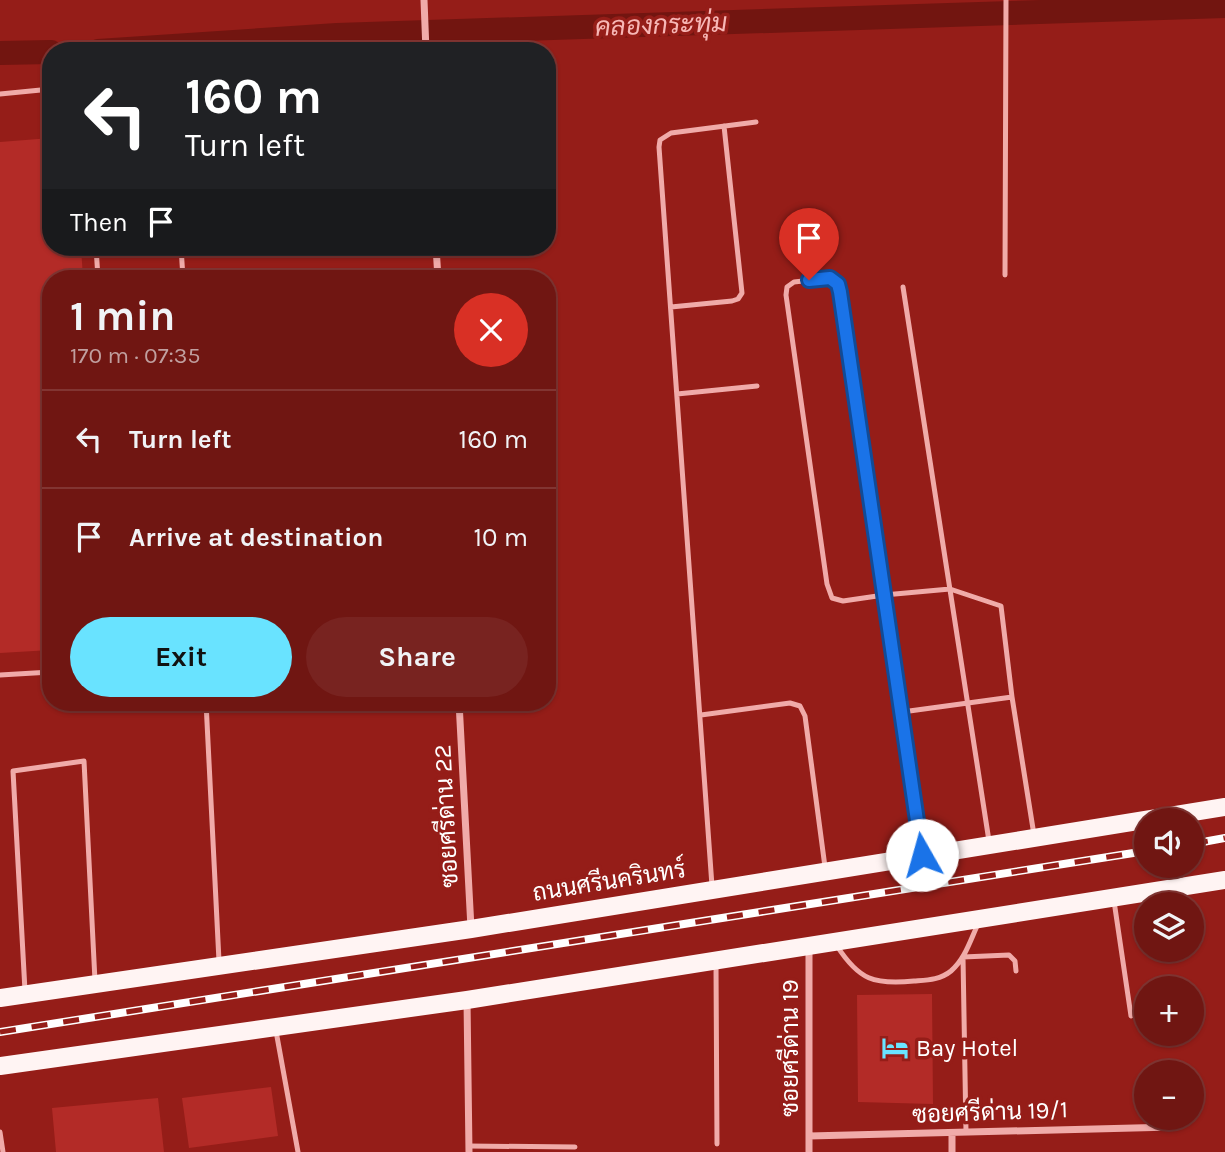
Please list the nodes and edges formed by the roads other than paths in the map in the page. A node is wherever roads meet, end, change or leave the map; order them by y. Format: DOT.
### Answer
graph roads {
  1 [pos="1006,0"];
  2 [pos="424,3"];
  3 [pos="426,42"];
  4 [pos="42,90"];
  5 [pos="0,94"];
  6 [pos="756,122"];
  7 [pos="724,126"];
  8 [pos="1005,275"];
  9 [pos="903,287"];
  10 [pos="671,307"];
  11 [pos="757,386"];
  12 [pos="677,394"];
  13 [pos="950,589"];
  14 [pos="884,594"];
  15 [pos="42,673"];
  16 [pos="0,675"];
  17 [pos="1013,697"];
  18 [pos="968,702"];
  19 [pos="206,711"];
  20 [pos="459,711"];
  21 [pos="902,712"];
  22 [pos="701,715"];
  23 [pos="1225,807"];
  24 [pos="1035,837"];
  25 [pos="989,844"];
  26 [pos="922,855"];
  27 [pos="825,871"];
  28 [pos="1225,880"];
  29 [pos="712,889"];
  30 [pos="1113,897"];
  31 [pos="980,918"];
  32 [pos="471,929"];
  33 [pos="834,940"];
  34 [pos="810,945"];
  35 [pos="963,957"];
  36 [pos="716,960"];
  37 [pos="220,964"];
  38 [pos="1016,971"];
  39 [pos="96,982"];
  40 [pos="25,994"];
  41 [pos="0,998"];
  42 [pos="467,1000"];
  43 [pos="1130,1016"];
  44 [pos="275,1027"];
  45 [pos="0,1066"];
  46 [pos="1134,1127"];
  47 [pos="0,1132"];
  48 [pos="966,1132"];
  49 [pos="952,1133"];
  50 [pos="809,1136"];
  51 [pos="717,1144"];
  52 [pos="575,1147"];
  53 [pos="469,1149"];
  54 [pos="3,1152"];
  55 [pos="298,1152"];
  56 [pos="809,1152"];
  57 [pos="952,1152"];
  1 -- 8 [label="lane"];
  2 -- 3 [label="street"];
  4 -- 5 [label="lane"];
  6 -- 7 [label="lane"];
  7 -- 10 [label="lane"];
  7 -- 10 [label="lane"];
  9 -- 13 [label="lane"];
  10 -- 12 [label="lane"];
  11 -- 12 [label="lane"];
  12 -- 22 [label="lane"];
  13 -- 14 [label="lane"];
  13 -- 17 [label="lane"];
  13 -- 18 [label="lane"];
  14 -- 14 [label="lane"];
  14 -- 21 [label="lane"];
  15 -- 16 [label="lane"];
  17 -- 18 [label="lane"];
  17 -- 24 [label="lane"];
  18 -- 21 [label="lane"];
  18 -- 25 [label="lane"];
  19 -- 37 [label="lane"];
  20 -- 32 [label="street, ซอยศรีด่าน 22"];
  21 -- 26 [label="lane"];
  22 -- 27 [label="lane"];
  22 -- 29 [label="lane"];
  23 -- 24 [label="main road, ถนนศรีนครินทร์"];
  24 -- 25 [label="main road, ถนนศรีนครินทร์"];
  25 -- 26 [label="main road, ถนนศรีนครินทร์"];
  26 -- 27 [label="main road, ถนนศรีนครินทร์"];
  27 -- 29 [label="main road, ถนนศรีนครินทร์"];
  28 -- 30 [label="main road"];
  29 -- 32 [label="main road, ถนนศรีนครินทร์"];
  30 -- 31 [label="main road"];
  30 -- 43 [label="lane"];
  31 -- 33 [label="main road"];
  31 -- 35 [label="lane"];
  32 -- 37 [label="main road, ถนนศรีนครินทร์"];
  33 -- 34 [label="main road"];
  33 -- 35 [label="lane"];
  34 -- 36 [label="main road"];
  34 -- 50 [label="street, ซอยศรีด่าน 19"];
  35 -- 38 [label="lane"];
  35 -- 48 [label="lane"];
  36 -- 42 [label="main road"];
  36 -- 51 [label="lane"];
  37 -- 39 [label="main road, ถนนศรีนครินทร์"];
  39 -- 40 [label="main road, ถนนศรีนครินทร์"];
  39 -- 40 [label="lane"];
  40 -- 41 [label="main road, ถนนศรีนครินทร์"];
  42 -- 44 [label="main road"];
  42 -- 53 [label="street"];
  44 -- 45 [label="main road"];
  44 -- 55 [label="lane"];
  46 -- 48 [label="street, ซอยศรีด่าน 19/1"];
  47 -- 54 [label="lane"];
  48 -- 49 [label="street, ซอยศรีด่าน 19/1"];
  49 -- 50 [label="street, ซอยศรีด่าน 19/1"];
  49 -- 57 [label="street"];
  50 -- 56 [label="street, ซอยศรีด่าน 19"];
  52 -- 53 [label="lane"];
}
